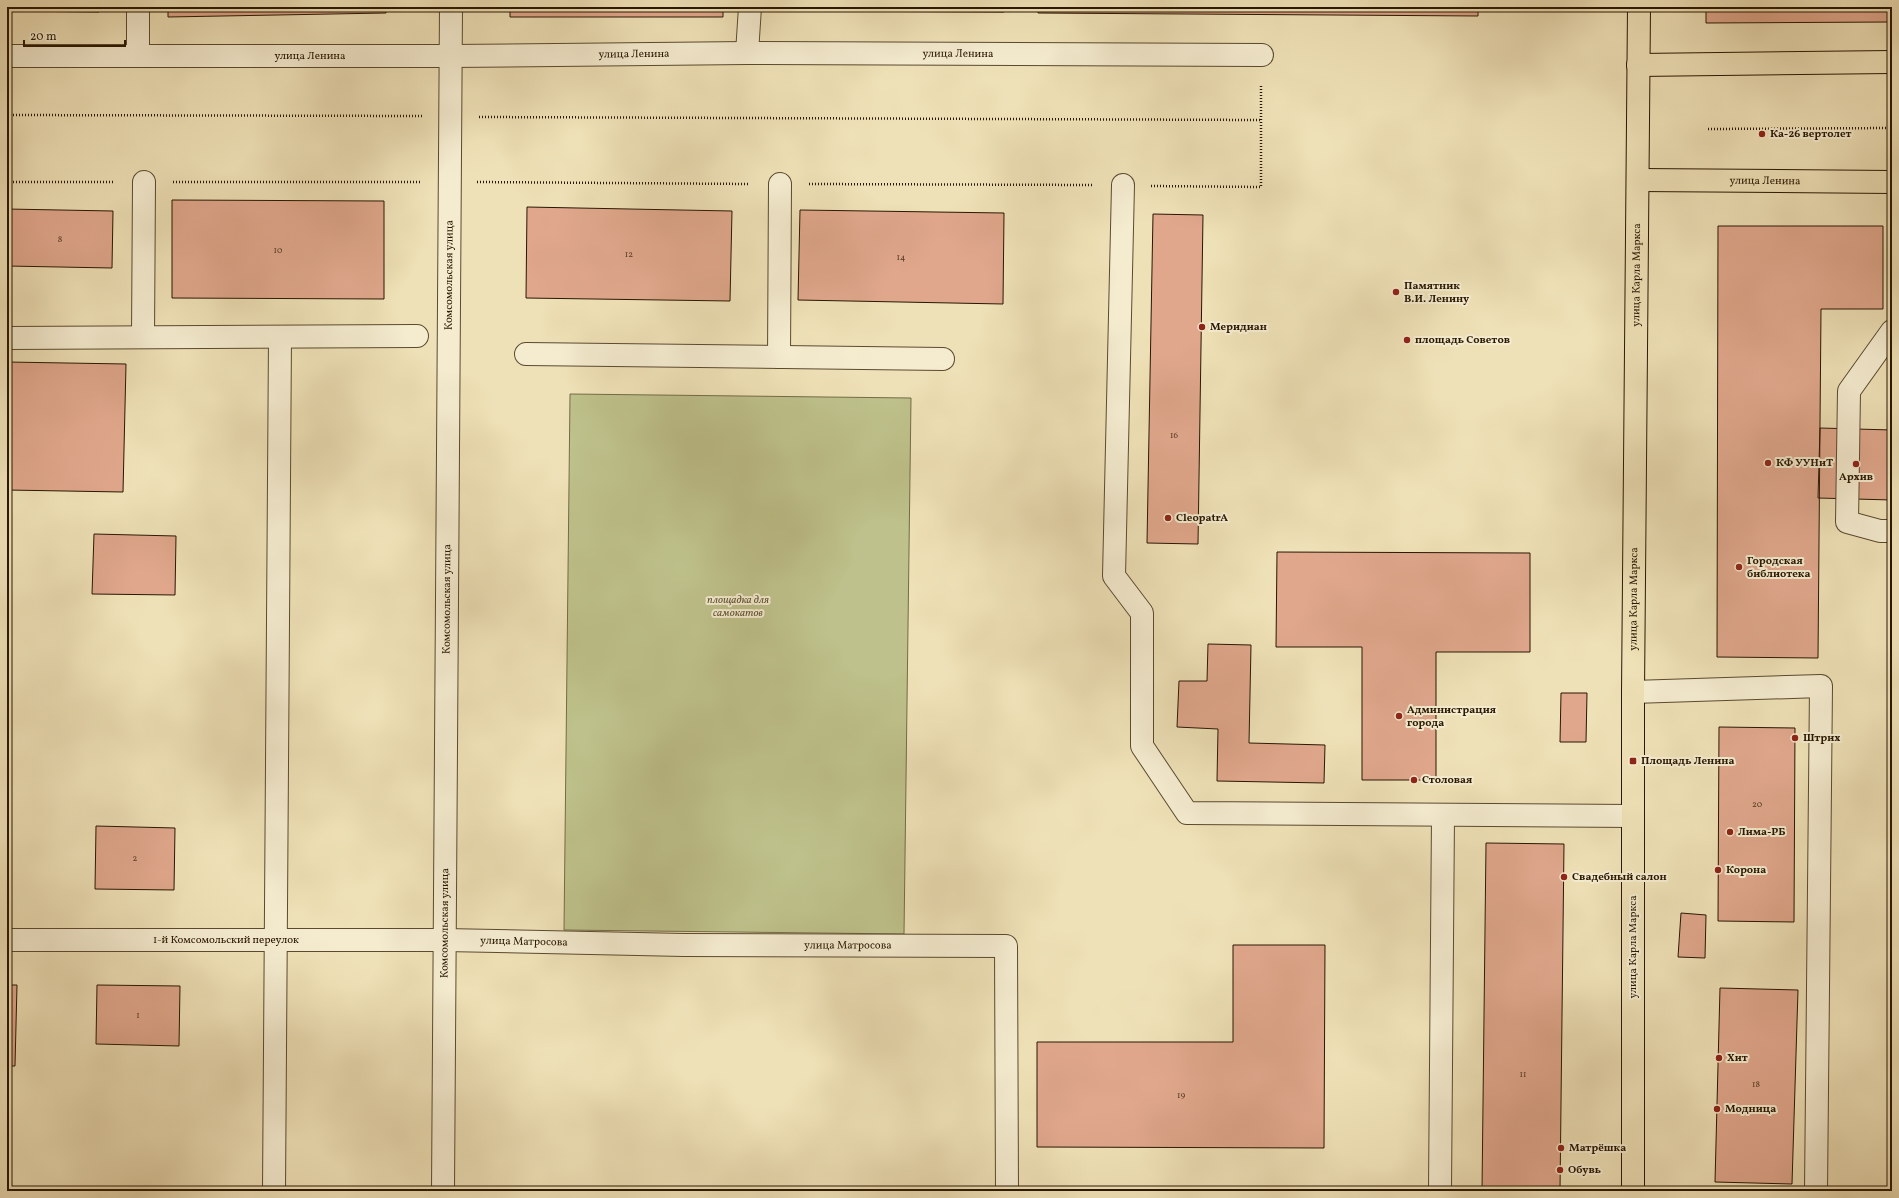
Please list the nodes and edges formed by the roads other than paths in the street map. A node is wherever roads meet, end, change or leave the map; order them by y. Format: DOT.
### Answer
graph roads {
  1 [pos="138,7"];
  2 [pos="451,7"];
  3 [pos="750,7"];
  4 [pos="1639,7"];
  5 [pos="747,53"];
  6 [pos="1262,54"];
  7 [pos="7,56"];
  8 [pos="138,56"];
  9 [pos="450,56"];
  10 [pos="1892,62"];
  11 [pos="1638,65"];
  12 [pos="1638,180"];
  13 [pos="144,182"];
  14 [pos="1892,182"];
  15 [pos="780,184"];
  16 [pos="1123,185"];
  17 [pos="1892,331"];
  18 [pos="417,336"];
  19 [pos="143,337"];
  20 [pos="280,337"];
  21 [pos="7,338"];
  22 [pos="526,354"];
  23 [pos="779,357"];
  24 [pos="943,359"];
  25 [pos="1892,531"];
  26 [pos="1633,692"];
  27 [pos="1443,815"];
  28 [pos="1633,816"];
  29 [pos="7,940"];
  30 [pos="276,940"];
  31 [pos="445,940"];
  32 [pos="274,1191"];
  33 [pos="443,1191"];
  34 [pos="1007,1191"];
  35 [pos="1440,1191"];
  36 [pos="1633,1191"];
  37 [pos="1816,1191"];
  1 -- 8 [label="street"];
  2 -- 9 [label="street, Комсомольская улица"];
  3 -- 5 [label="street"];
  4 -- 11 [label="main road, улица Карла Маркса"];
  5 -- 6 [label="street, улица Ленина"];
  5 -- 9 [label="street, улица Ленина"];
  7 -- 8 [label="street, улица Ленина"];
  8 -- 9 [label="street, улица Ленина"];
  9 -- 31 [label="street, Комсомольская улица"];
  10 -- 11 [label="main road"];
  11 -- 12 [label="main road, улица Карла Маркса"];
  12 -- 14 [label="main road, улица Ленина"];
  12 -- 26 [label="main road, улица Карла Маркса"];
  13 -- 19 [label="street"];
  15 -- 23 [label="street"];
  16 -- 27 [label="street"];
  17 -- 25 [label="street"];
  18 -- 20 [label="street"];
  19 -- 20 [label="street"];
  19 -- 21 [label="street"];
  20 -- 30 [label="street"];
  22 -- 23 [label="street"];
  23 -- 24 [label="street"];
  26 -- 28 [label="main road, улица Карла Маркса"];
  26 -- 37 [label="street"];
  27 -- 28 [label="street"];
  27 -- 35 [label="street"];
  28 -- 36 [label="main road, улица Карла Маркса"];
  29 -- 30 [label="street, 1-й Комсомольский переулок"];
  30 -- 31 [label="street, 1-й Комсомольский переулок"];
  30 -- 32 [label="street"];
  31 -- 33 [label="street, Комсомольская улица"];
  31 -- 34 [label="street, улица Матросова"];
}
